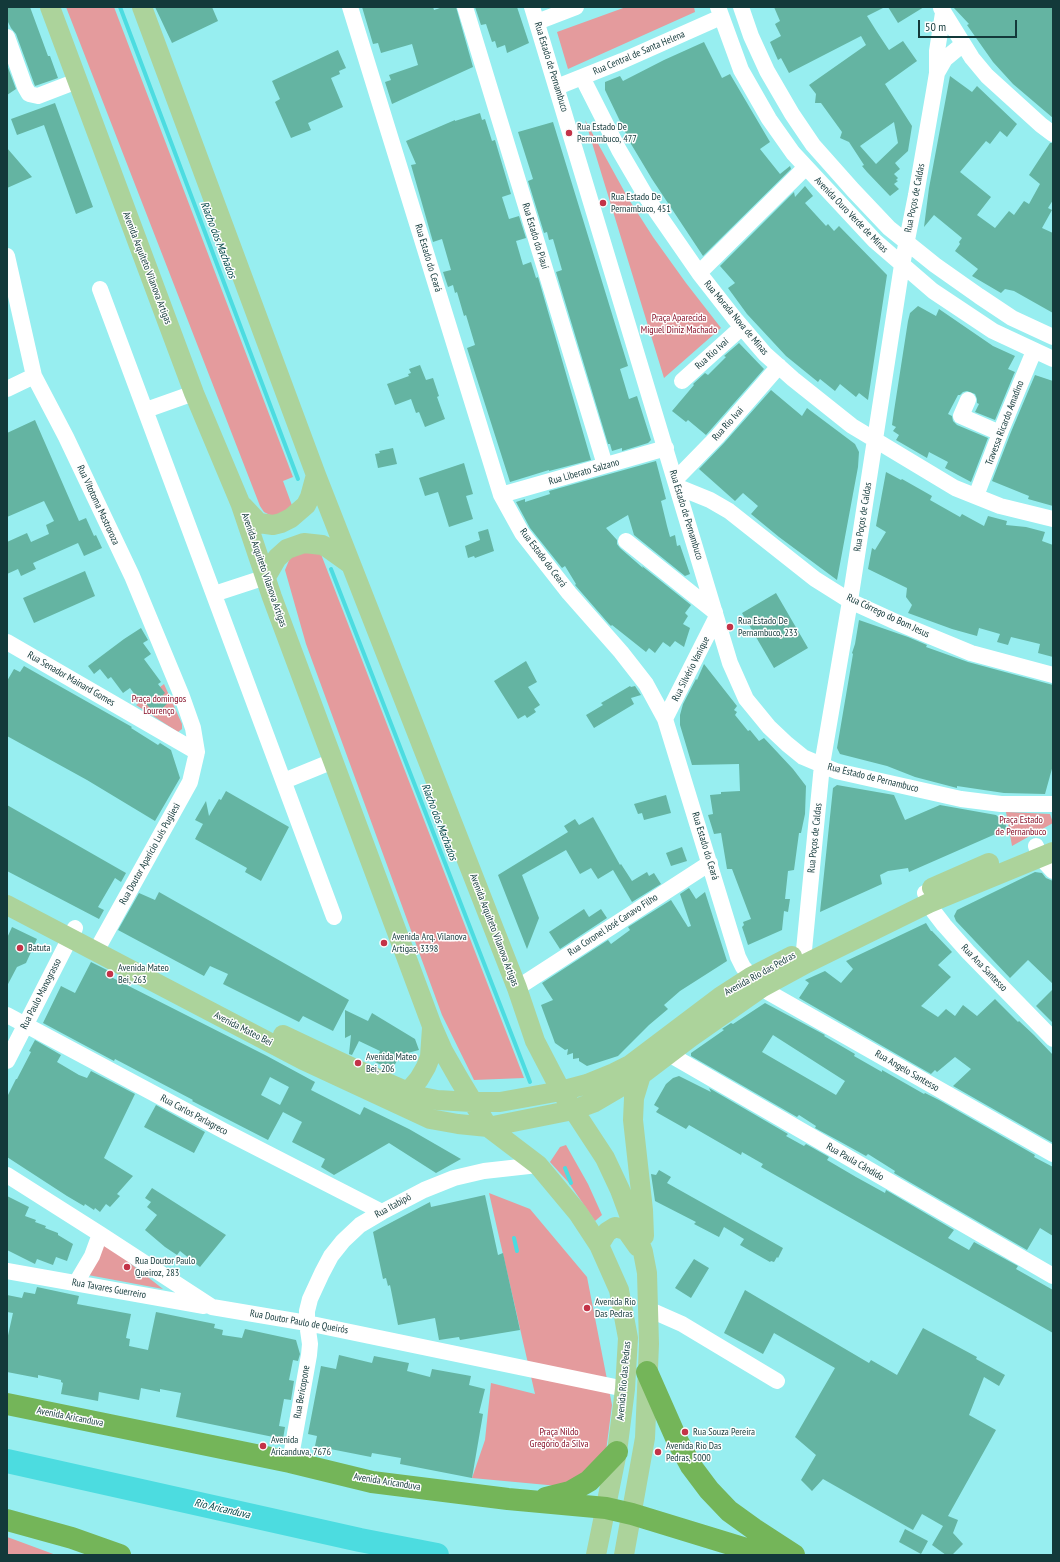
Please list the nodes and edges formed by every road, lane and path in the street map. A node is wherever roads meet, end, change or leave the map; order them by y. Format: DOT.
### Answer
graph roads {
  1 [pos="50,7"];
  2 [pos="142,7"];
  3 [pos="350,7"];
  4 [pos="465,7"];
  5 [pos="532,7"];
  6 [pos="576,7"];
  7 [pos="743,8"];
  8 [pos="942,10"];
  9 [pos="720,12"];
  10 [pos="537,22"];
  11 [pos="7,36"];
  12 [pos="963,44"];
  13 [pos="937,73"];
  14 [pos="582,77"];
  15 [pos="77,81"];
  16 [pos="557,87"];
  17 [pos="1053,134"];
  18 [pos="806,167"];
  19 [pos="906,243"];
  20 [pos="7,256"];
  21 [pos="902,266"];
  22 [pos="699,273"];
  23 [pos="100,289"];
  24 [pos="742,327"];
  25 [pos="1053,337"];
  26 [pos="1034,351"];
  27 [pos="1053,359"];
  28 [pos="779,366"];
  29 [pos="34,376"];
  30 [pos="682,381"];
  31 [pos="7,389"];
  32 [pos="194,393"];
  33 [pos="968,400"];
  34 [pos="146,410"];
  35 [pos="1000,433"];
  36 [pos="875,440"];
  37 [pos="666,448"];
  38 [pos="606,465"];
  39 [pos="316,475"];
  40 [pos="677,483"];
  41 [pos="501,495"];
  42 [pos="976,496"];
  43 [pos="241,505"];
  44 [pos="1053,519"];
  45 [pos="626,541"];
  46 [pos="350,563"];
  47 [pos="266,577"];
  48 [pos="214,594"];
  49 [pos="850,600"];
  50 [pos="716,615"];
  51 [pos="7,642"];
  52 [pos="1053,675"];
  53 [pos="665,720"];
  54 [pos="197,752"];
  55 [pos="333,761"];
  56 [pos="822,765"];
  57 [pos="284,781"];
  58 [pos="1053,804"];
  59 [pos="1047,853"];
  60 [pos="710,862"];
  61 [pos="7,890"];
  62 [pos="927,897"];
  63 [pos="12,910"];
  64 [pos="334,917"];
  65 [pos="72,933"];
  66 [pos="98,947"];
  67 [pos="805,956"];
  68 [pos="756,983"];
  69 [pos="517,988"];
  70 [pos="7,1015"];
  71 [pos="26,1024"];
  72 [pos="432,1026"];
  73 [pos="1053,1039"];
  74 [pos="663,1049"];
  75 [pos="7,1061"];
  76 [pos="641,1076"];
  77 [pos="561,1091"];
  78 [pos="408,1092"];
  79 [pos="472,1102"];
  80 [pos="573,1110"];
  81 [pos="488,1127"];
  82 [pos="1053,1154"];
  83 [pos="538,1165"];
  84 [pos="7,1175"];
  85 [pos="382,1212"];
  86 [pos="100,1234"];
  87 [pos="599,1245"];
  88 [pos="644,1253"];
  89 [pos="7,1271"];
  90 [pos="1053,1276"];
  91 [pos="76,1282"];
  92 [pos="212,1307"];
  93 [pos="648,1309"];
  94 [pos="307,1323"];
  95 [pos="647,1372"];
  96 [pos="777,1381"];
  97 [pos="625,1389"];
  98 [pos="7,1404"];
  99 [pos="617,1452"];
  100 [pos="290,1462"];
  101 [pos="532,1501"];
  102 [pos="606,1508"];
  103 [pos="632,1514"];
  104 [pos="7,1520"];
  105 [pos="120,1555"];
  106 [pos="596,1555"];
  107 [pos="624,1555"];
  108 [pos="766,1555"];
  109 [pos="794,1555"];
  1 -- 15 [label="main road, Avenida Arquiteto Vilanova Artigas"];
  2 -- 39 [label="main road, Avenida Arquiteto Vilanova Artigas"];
  3 -- 41 [label="street, Rua Estado do Ceará"];
  4 -- 38 [label="street, Rua Estado do Piauí"];
  5 -- 10 [label="street, Rua Estado de Pernambuco"];
  6 -- 10 [label="street"];
  7 -- 19 [label="street, Avenida Ouro Verde de Minas"];
  8 -- 12 [label="street"];
  8 -- 13 [label="street, Rua Poços de Caldas"];
  9 -- 14 [label="street, Rua Central de Santa Helena"];
  9 -- 18 [label="street, Avenida Ouro Verde de Minas"];
  10 -- 16 [label="street, Rua Estado de Pernambuco"];
  11 -- 15 [label="street"];
  12 -- 13 [label="street, Rua Poços de Caldas"];
  12 -- 17 [label="street"];
  13 -- 19 [label="street, Rua Poços de Caldas"];
  14 -- 16 [label="street, Rua Central de Santa Helena"];
  14 -- 22 [label="street, Rua Morada Nova de Minas"];
  15 -- 32 [label="main road, Avenida Arquiteto Vilanova Artigas"];
  16 -- 37 [label="street, Rua Estado de Pernambuco"];
  18 -- 21 [label="street, Avenida Ouro Verde de Minas"];
  18 -- 22 [label="street"];
  19 -- 21 [label="street, Rua Poços de Caldas"];
  19 -- 25 [label="street, Avenida Ouro Verde de Minas"];
  20 -- 29 [label="street, Rua Vitotoma Mastroroza"];
  21 -- 26 [label="street, Avenida Ouro Verde de Minas"];
  21 -- 36 [label="street, Rua Poços de Caldas"];
  22 -- 24 [label="street, Rua Morada Nova de Minas"];
  23 -- 34 [label="street"];
  24 -- 28 [label="street, Rua Morada Nova de Minas"];
  24 -- 30 [label="street, Rua Rio Ivaí"];
  26 -- 27 [label="street, Avenida Ouro Verde de Minas"];
  26 -- 35 [label="street, Travessa Ricardo Amadino"];
  28 -- 36 [label="street, Rua Morada Nova de Minas"];
  28 -- 40 [label="street, Rua Rio Ivai"];
  29 -- 31 [label="street"];
  29 -- 54 [label="street, Rua Vitotoma Mastroroza"];
  32 -- 34 [label="street"];
  32 -- 43 [label="main road, Avenida Arquiteto Vilanova Artigas"];
  33 -- 35 [label="street"];
  34 -- 48 [label="street"];
  35 -- 42 [label="street, Travessa Ricardo Amadino"];
  36 -- 42 [label="street, Rua Morada Nova de Minas"];
  36 -- 49 [label="street, Rua Poços de Caldas"];
  37 -- 38 [label="street, Rua Liberato Salzano"];
  37 -- 40 [label="street, Rua Estado de Pernambuco"];
  38 -- 41 [label="street, Rua Liberato Salzano"];
  39 -- 43 [label="main road"];
  39 -- 46 [label="main road, Avenida Arquiteto Vilanova Artigas"];
  40 -- 49 [label="street, Rua Córrego do Bom Jesus"];
  40 -- 50 [label="street, Rua Estado de Pernambuco"];
  41 -- 53 [label="street, Rua Estado do Ceará"];
  42 -- 44 [label="street, Rua Morada Nova de Minas"];
  43 -- 47 [label="main road, Avenida Arquiteto Vilanova Artigas"];
  45 -- 50 [label="street"];
  46 -- 47 [label="main road"];
  46 -- 69 [label="main road, Avenida Arquiteto Vilanova Artigas"];
  47 -- 48 [label="street"];
  47 -- 55 [label="main road, Avenida Arquiteto Vilanova Artigas"];
  48 -- 57 [label="street"];
  49 -- 52 [label="street, Rua Córrego do Bom Jesus"];
  49 -- 56 [label="street, Rua Poços de Caldas"];
  50 -- 53 [label="street, Rua Silvério Vanique"];
  50 -- 56 [label="street, Rua Estado de Pernambuco"];
  51 -- 54 [label="street, Rua Senador Mainard Gomes"];
  53 -- 60 [label="street, Rua Estado do Ceará"];
  54 -- 66 [label="street, Rua Doutor Aparício Luís Pugliesi"];
  55 -- 57 [label="street"];
  55 -- 72 [label="main road, Avenida Arquiteto Vilanova Artigas"];
  56 -- 58 [label="street, Rua Estado de Pernambuco"];
  56 -- 67 [label="street, Rua Poços de Caldas"];
  57 -- 64 [label="street"];
  59 -- 62 [label="main road, Avenida Rio das Pedras"];
  60 -- 68 [label="street, Rua Estado do Ceará"];
  60 -- 69 [label="street, Rua Coronel José Canavo Filho"];
  61 -- 65 [label="main road, Avenida Mateo Bei"];
  62 -- 67 [label="main road, Avenida Rio das Pedras"];
  62 -- 73 [label="street, Rua Ana Santesso"];
  63 -- 65 [label="main road, Avenida Mateo Bei"];
  65 -- 66 [label="main road, Avenida Mateo Bei"];
  65 -- 71 [label="street, Rua Paulo Manograsso"];
  66 -- 78 [label="main road, Avenida Mateo Bei"];
  66 -- 81 [label="main road, Avenida Mateo Bei"];
  67 -- 68 [label="main road, Avenida Rio das Pedras"];
  68 -- 74 [label="main road, Avenida Rio das Pedras"];
  68 -- 82 [label="street, Rua Angelo Santesso"];
  69 -- 77 [label="main road, Avenida Arquiteto Vilanova Artigas"];
  70 -- 71 [label="street, Rua Carlos Parlagreco"];
  71 -- 75 [label="street, Rua Paulo Manograsso"];
  71 -- 85 [label="street, Rua Carlos Parlagreco"];
  72 -- 78 [label="main road"];
  72 -- 79 [label="main road, Avenida Arquiteto Vilanova Artigas"];
  74 -- 76 [label="main road, Avenida Rio das Pedras"];
  74 -- 77 [label="main road, Avenida Rio das Pedras"];
  74 -- 90 [label="street, Rua Paula Cândido"];
  76 -- 80 [label="main road, Avenida Rio das Pedras"];
  76 -- 88 [label="main road"];
  77 -- 79 [label="main road, Avenida Rio das Pedras"];
  77 -- 80 [label="main road, Avenida Arquiteto Vilanova Artigas"];
  78 -- 79 [label="main road, Avenida Mateo Bei"];
  79 -- 81 [label="main road, Avenida Arquiteto Vilanova Artigas"];
  80 -- 81 [label="main road, Avenida Rio das Pedras"];
  80 -- 88 [label="main road"];
  81 -- 83 [label="main road, Avenida Rio das Pedras"];
  83 -- 85 [label="street, Rua Itabipó"];
  83 -- 87 [label="main road, Avenida Rio das Pedras"];
  84 -- 86 [label="street, Rua Doutor Paulo de Queirós"];
  85 -- 94 [label="street, Rua Itabipó"];
  86 -- 91 [label="street"];
  86 -- 92 [label="street, Rua Doutor Paulo de Queirós"];
  87 -- 88 [label="main road"];
  87 -- 97 [label="main road, Avenida Rio das Pedras"];
  88 -- 93 [label="main road"];
  89 -- 91 [label="street, Rua Tavares Guerreiro"];
  91 -- 92 [label="street, Rua Tavares Guerreiro"];
  92 -- 94 [label="street, Rua Doutor Paulo de Queirós"];
  93 -- 95 [label="main road"];
  93 -- 96 [label="street"];
  94 -- 97 [label="street, Rua Doutor Paulo de Queirós"];
  94 -- 100 [label="street, Rua Bericopone"];
  95 -- 103 [label="main road"];
  95 -- 109 [label="highway"];
  97 -- 99 [label="main road, Avenida Rio das Pedras"];
  98 -- 100 [label="highway, Avenida Aricanduva"];
  99 -- 101 [label="highway"];
  99 -- 102 [label="main road, Avenida Rio das Pedras"];
  100 -- 101 [label="highway, Avenida Aricanduva"];
  101 -- 102 [label="highway, Avenida Aricanduva"];
  102 -- 103 [label="highway, Avenida Aricanduva"];
  102 -- 106 [label="main road, Avenida Rio das Pedras"];
  103 -- 107 [label="main road"];
  103 -- 108 [label="highway, Avenida Aricanduva"];
  104 -- 105 [label="highway"];
}
